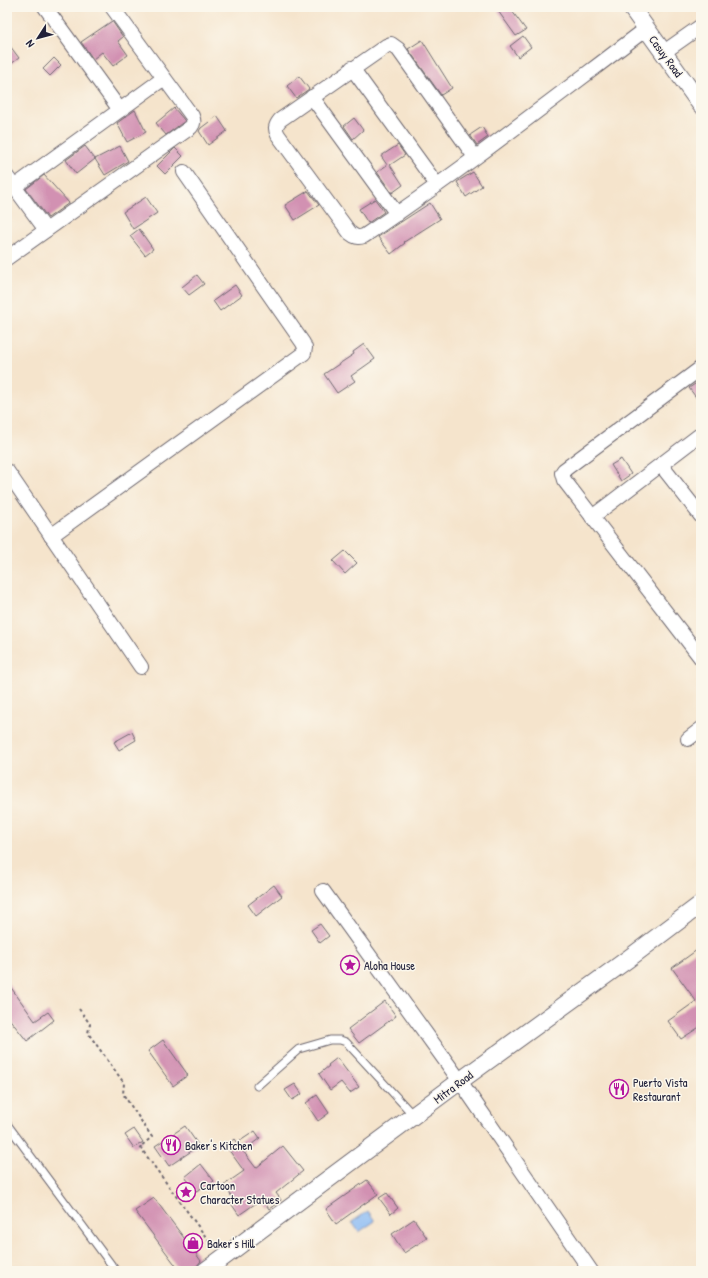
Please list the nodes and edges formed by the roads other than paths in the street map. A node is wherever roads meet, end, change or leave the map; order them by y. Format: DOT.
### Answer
graph roads {
  1 [pos="45,7"];
  2 [pos="112,7"];
  3 [pos="631,7"];
  4 [pos="701,26"];
  5 [pos="646,29"];
  6 [pos="664,52"];
  7 [pos="352,68"];
  8 [pos="164,78"];
  9 [pos="312,97"];
  10 [pos="701,105"];
  11 [pos="120,110"];
  12 [pos="475,157"];
  13 [pos="184,172"];
  14 [pos="11,182"];
  15 [pos="437,185"];
  16 [pos="397,214"];
  17 [pos="46,230"];
  18 [pos="7,258"];
  19 [pos="701,368"];
  20 [pos="701,434"];
  21 [pos="661,465"];
  22 [pos="7,471"];
  23 [pos="701,516"];
  24 [pos="592,517"];
  25 [pos="51,536"];
  26 [pos="701,658"];
  27 [pos="141,667"];
  28 [pos="701,729"];
  29 [pos="688,739"];
  30 [pos="323,891"];
  31 [pos="701,904"];
  32 [pos="460,1081"];
  33 [pos="257,1086"];
  34 [pos="414,1116"];
  35 [pos="7,1124"];
  36 [pos="116,1271"];
  37 [pos="205,1271"];
  38 [pos="591,1271"];
  1 -- 11 [label="street"];
  2 -- 8 [label="street"];
  3 -- 5 [label="street, Casuy Road"];
  4 -- 6 [label="street"];
  5 -- 6 [label="street, Casuy Road"];
  5 -- 12 [label="street"];
  6 -- 10 [label="street, Casuy Road"];
  7 -- 9 [label="street"];
  7 -- 12 [label="street"];
  7 -- 15 [label="street"];
  8 -- 11 [label="street"];
  8 -- 17 [label="street"];
  9 -- 16 [label="street"];
  9 -- 16 [label="street"];
  11 -- 14 [label="street"];
  12 -- 15 [label="street"];
  13 -- 25 [label="street"];
  14 -- 17 [label="street"];
  15 -- 16 [label="street"];
  17 -- 18 [label="street"];
  19 -- 24 [label="street"];
  20 -- 21 [label="street"];
  21 -- 23 [label="street"];
  21 -- 24 [label="street"];
  22 -- 25 [label="street"];
  24 -- 26 [label="street"];
  25 -- 27 [label="street"];
  28 -- 29 [label="street"];
  30 -- 32 [label="street"];
  31 -- 32 [label="street, Mitra Road"];
  32 -- 34 [label="street, Mitra Road"];
  32 -- 38 [label="street"];
  33 -- 34 [label="lane"];
  34 -- 37 [label="street, Mitra Road"];
  35 -- 36 [label="lane"];
}
